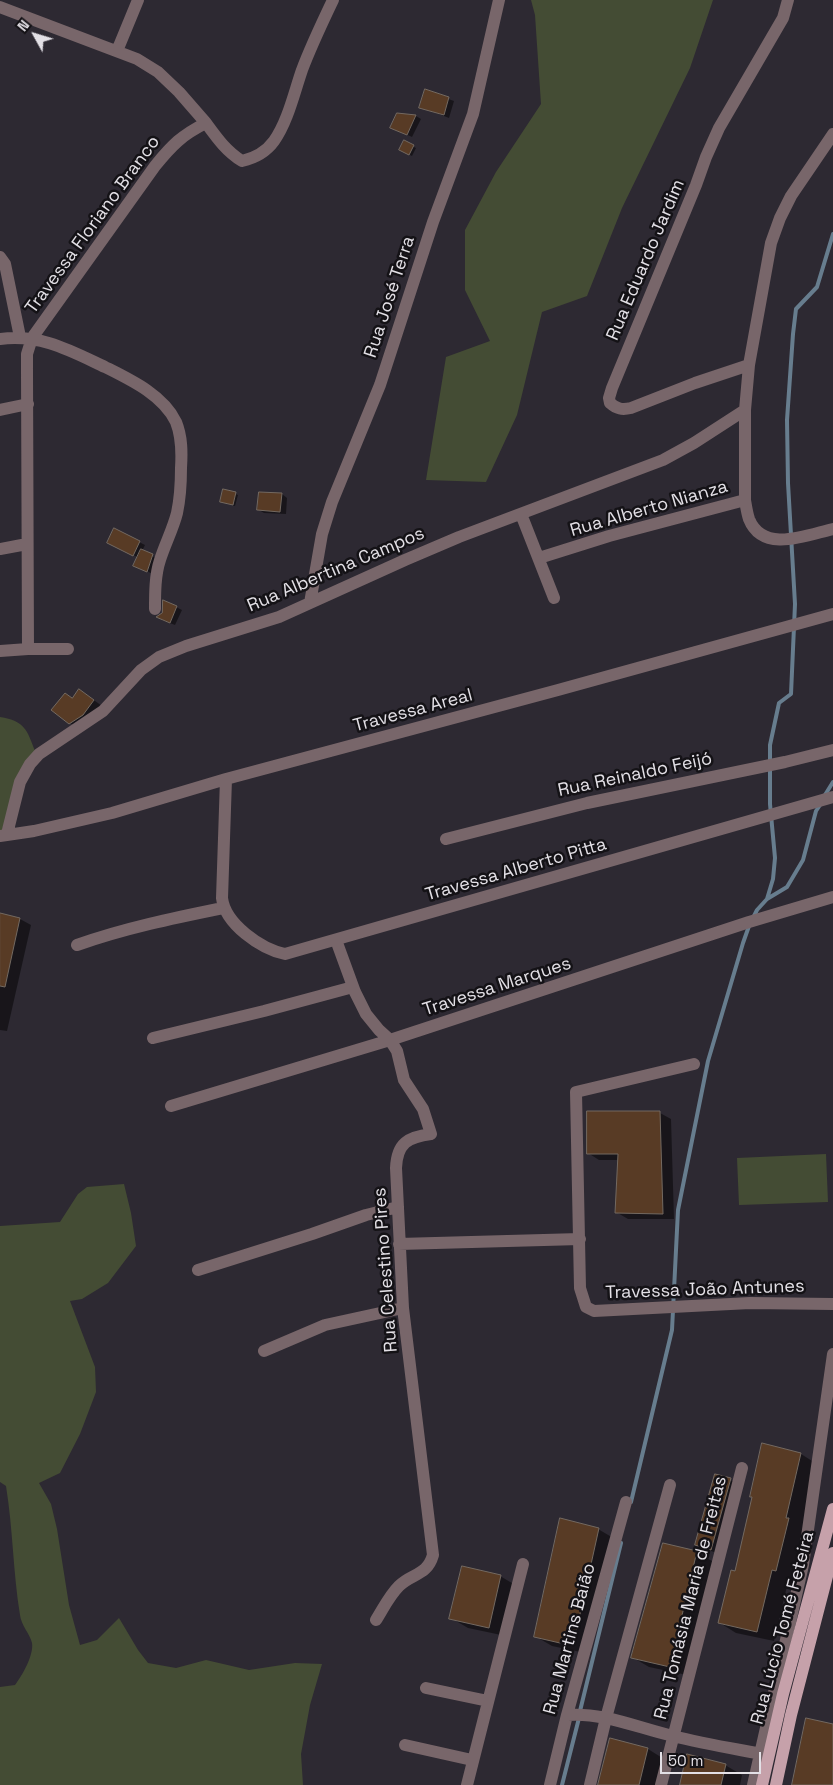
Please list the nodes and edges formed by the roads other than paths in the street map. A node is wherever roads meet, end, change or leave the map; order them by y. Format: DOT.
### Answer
graph roads {
  1 [pos="138,0"];
  2 [pos="333,0"];
  3 [pos="499,0"];
  4 [pos="788,0"];
  5 [pos="0,7"];
  6 [pos="117,52"];
  7 [pos="206,123"];
  8 [pos="833,134"];
  9 [pos="0,257"];
  10 [pos="26,338"];
  11 [pos="0,339"];
  12 [pos="749,365"];
  13 [pos="28,404"];
  14 [pos="0,410"];
  15 [pos="745,410"];
  16 [pos="744,500"];
  17 [pos="520,514"];
  18 [pos="833,529"];
  19 [pos="27,544"];
  20 [pos="0,550"];
  21 [pos="539,558"];
  22 [pos="554,598"];
  23 [pos="310,603"];
  24 [pos="154,609"];
  25 [pos="833,614"];
  26 [pos="28,649"];
  27 [pos="68,650"];
  28 [pos="0,651"];
  29 [pos="833,750"];
  30 [pos="226,779"];
  31 [pos="827,798"];
  32 [pos="4,835"];
  33 [pos="446,839"];
  34 [pos="833,897"];
  35 [pos="223,908"];
  36 [pos="336,940"];
  37 [pos="77,945"];
  38 [pos="353,987"];
  39 [pos="153,1038"];
  40 [pos="390,1040"];
  41 [pos="694,1064"];
  42 [pos="171,1106"];
  43 [pos="398,1207"];
  44 [pos="580,1240"];
  45 [pos="399,1244"];
  46 [pos="198,1270"];
  47 [pos="833,1304"];
  48 [pos="404,1308"];
  49 [pos="264,1351"];
  50 [pos="833,1354"];
  51 [pos="742,1468"];
  52 [pos="670,1485"];
  53 [pos="626,1502"];
  54 [pos="833,1509"];
  55 [pos="833,1553"];
  56 [pos="523,1564"];
  57 [pos="376,1620"];
  58 [pos="426,1688"];
  59 [pos="488,1701"];
  60 [pos="572,1714"];
  61 [pos="602,1717"];
  62 [pos="673,1737"];
  63 [pos="405,1746"];
  64 [pos="764,1754"];
  65 [pos="782,1757"];
  66 [pos="472,1760"];
  67 [pos="467,1785"];
  68 [pos="550,1785"];
  69 [pos="590,1785"];
  70 [pos="662,1785"];
  71 [pos="753,1785"];
  72 [pos="762,1785"];
  73 [pos="776,1785"];
  1 -- 6 [label="street"];
  2 -- 7 [label="street"];
  3 -- 23 [label="street, Rua José Terra"];
  4 -- 12 [label="street, Rua Eduardo Jardim"];
  5 -- 6 [label="street"];
  6 -- 7 [label="street"];
  7 -- 10 [label="street, Travessa Floriano Branco"];
  8 -- 12 [label="street"];
  9 -- 10 [label="street"];
  10 -- 11 [label="street"];
  10 -- 13 [label="street"];
  10 -- 24 [label="street"];
  12 -- 15 [label="street"];
  13 -- 14 [label="street"];
  13 -- 19 [label="street"];
  15 -- 16 [label="street"];
  15 -- 17 [label="street, Rua Albertina Campos"];
  16 -- 18 [label="street, Rua Alberto Nianza"];
  16 -- 21 [label="street, Rua Alberto Nianza"];
  17 -- 21 [label="street"];
  17 -- 23 [label="street, Rua Albertina Campos"];
  19 -- 20 [label="street"];
  19 -- 26 [label="street"];
  21 -- 22 [label="street"];
  23 -- 32 [label="street, Rua Albertina Campos"];
  25 -- 30 [label="street, Travessa Areal"];
  26 -- 27 [label="street"];
  26 -- 28 [label="street"];
  29 -- 33 [label="street, Rua Reinaldo Feijó"];
  30 -- 32 [label="street, Travessa Areal"];
  30 -- 35 [label="street"];
  31 -- 36 [label="street, Travessa Alberto Pitta"];
  34 -- 40 [label="street, Travessa Marques"];
  35 -- 36 [label="street, Travessa Alberto Pitta"];
  35 -- 37 [label="street"];
  36 -- 38 [label="street, Rua Celestino Pires"];
  38 -- 39 [label="street"];
  38 -- 40 [label="street, Rua Celestino Pires"];
  40 -- 42 [label="street, Travessa Marques"];
  40 -- 43 [label="street, Rua Celestino Pires"];
  41 -- 44 [label="street, Travessa João Antunes"];
  43 -- 45 [label="street, Rua Celestino Pires"];
  43 -- 46 [label="street"];
  44 -- 45 [label="street"];
  44 -- 47 [label="street, Travessa João Antunes"];
  45 -- 48 [label="street, Rua Celestino Pires"];
  48 -- 49 [label="street"];
  48 -- 57 [label="street, Rua Celestino Pires"];
  50 -- 64 [label="street"];
  51 -- 62 [label="street, Rua Tomásia Maria de Freitas"];
  52 -- 61 [label="street"];
  53 -- 60 [label="street, Rua Martins Baião"];
  54 -- 64 [label="main road, Rua Lúcio Tomé Feteira"];
  55 -- 65 [label="main road, Rua Lúcio Tomé Feteira"];
  56 -- 59 [label="street"];
  58 -- 59 [label="street"];
  59 -- 66 [label="street"];
  60 -- 61 [label="street, Rua Tomásia Maria de Freitas"];
  60 -- 68 [label="street, Rua Martins Baião"];
  61 -- 62 [label="street, Rua Tomásia Maria de Freitas"];
  61 -- 69 [label="street"];
  62 -- 64 [label="street, Rua Tomásia Maria de Freitas"];
  62 -- 70 [label="street, Rua Tomásia Maria de Freitas"];
  63 -- 66 [label="street"];
  64 -- 65 [label="street, Rua Tomásia Maria de Freitas"];
  64 -- 71 [label="street"];
  64 -- 72 [label="main road, Rua Lúcio Tomé Feteira"];
  65 -- 73 [label="main road, Rua Lúcio Tomé Feteira"];
  66 -- 67 [label="street"];
}
